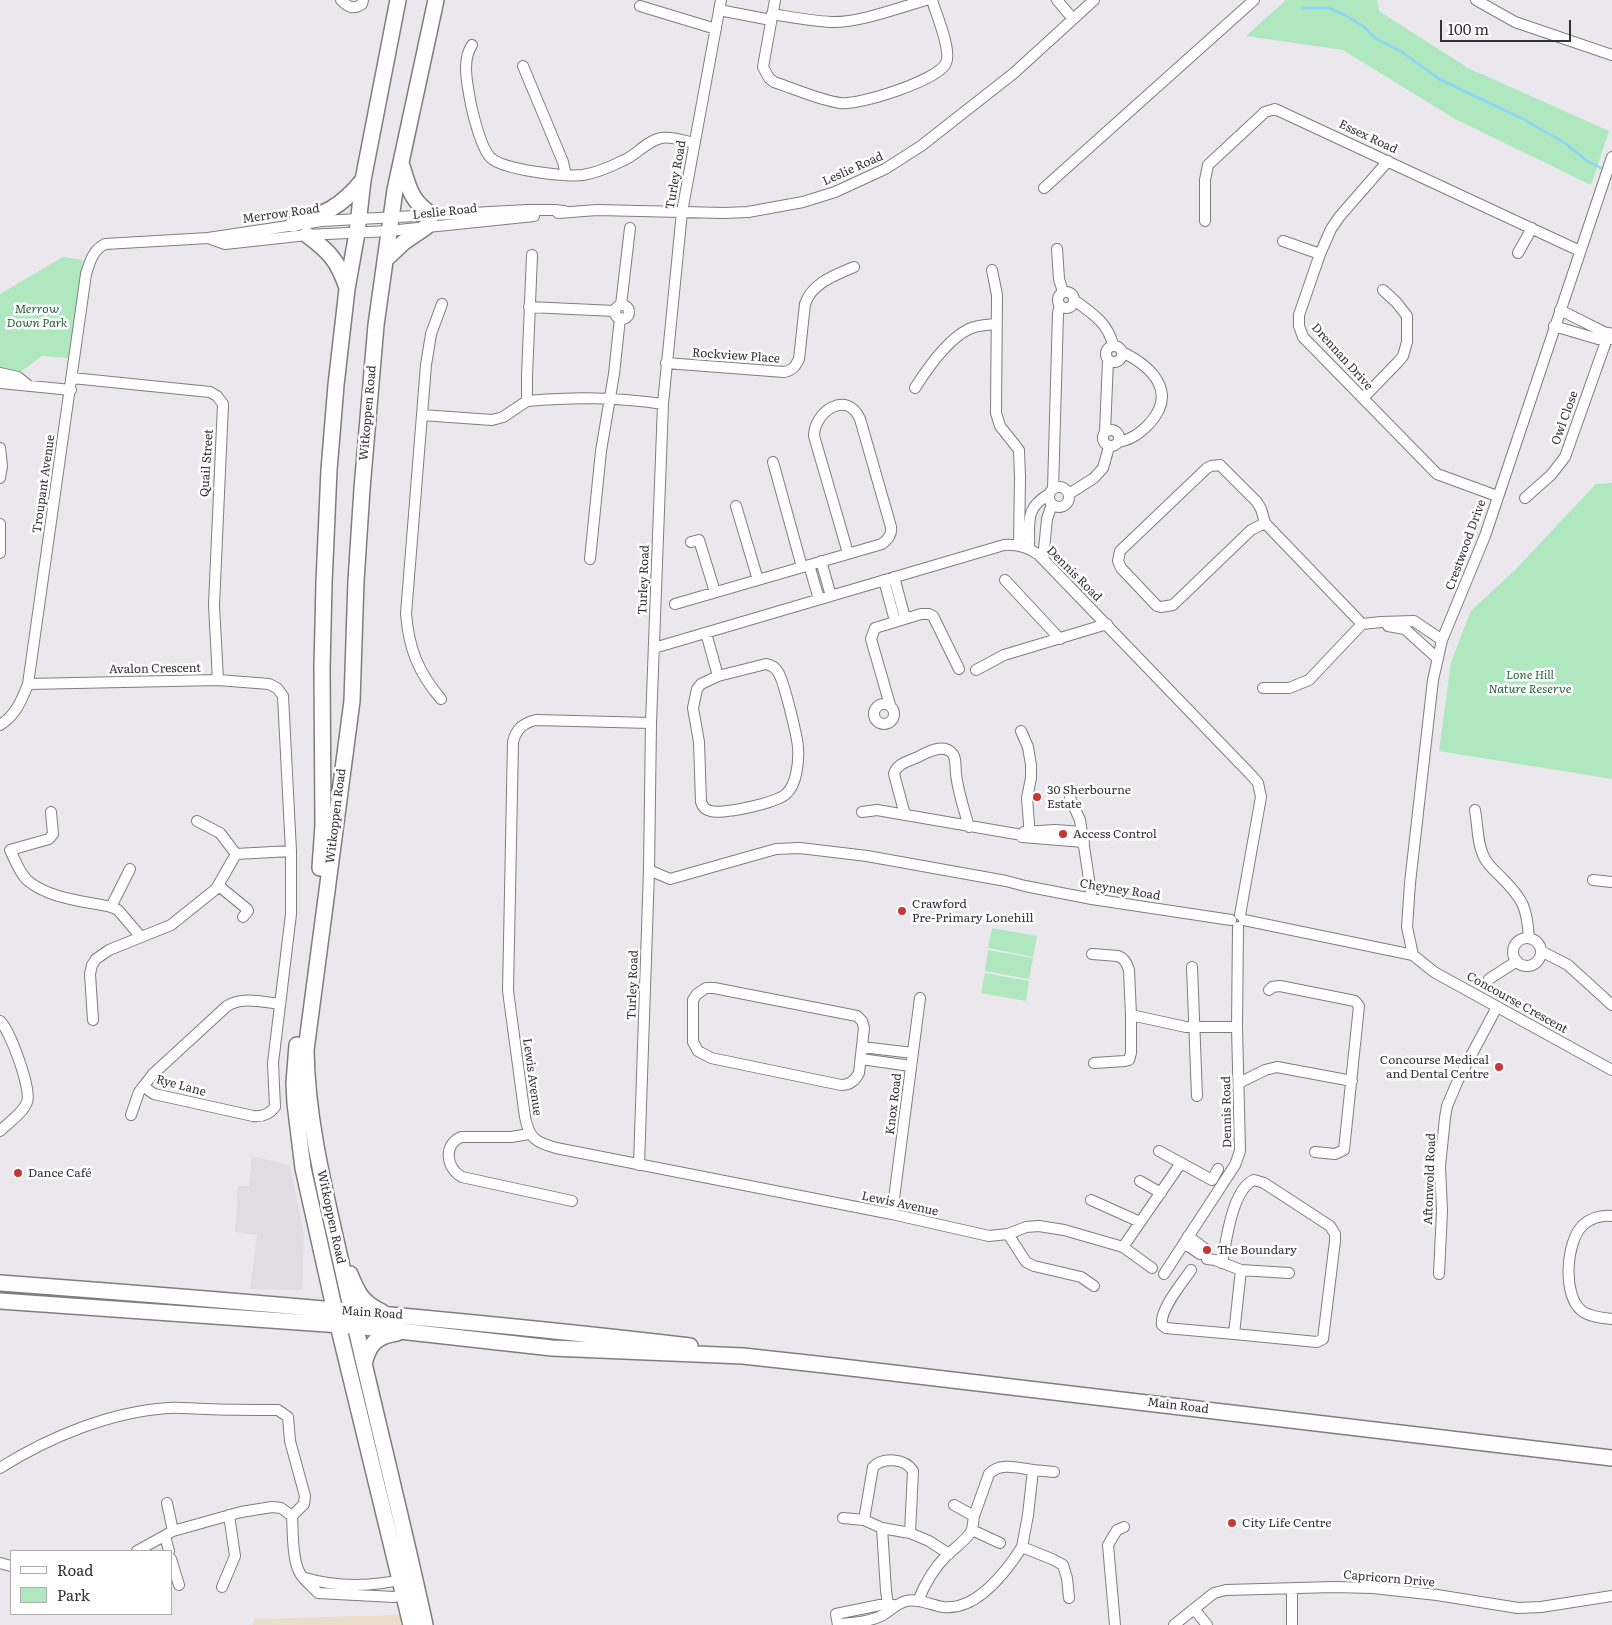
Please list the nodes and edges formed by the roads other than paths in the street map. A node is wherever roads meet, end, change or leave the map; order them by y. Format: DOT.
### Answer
graph roads {
  1 [pos="341,0"];
  2 [pos="363,0"];
  3 [pos="398,0"];
  4 [pos="436,0"];
  5 [pos="775,0"];
  6 [pos="926,0"];
  7 [pos="932,0"];
  8 [pos="1056,0"];
  9 [pos="1094,0"];
  10 [pos="1254,0"];
  11 [pos="1476,0"];
  12 [pos="1081,4"];
  13 [pos="720,5"];
  14 [pos="640,6"];
  15 [pos="772,17"];
  16 [pos="1073,19"];
  17 [pos="716,29"];
  18 [pos="472,46"];
  19 [pos="1612,55"];
  20 [pos="523,66"];
  21 [pos="694,144"];
  22 [pos="1612,157"];
  23 [pos="1388,161"];
  24 [pos="401,162"];
  25 [pos="566,175"];
  26 [pos="363,180"];
  27 [pos="1044,188"];
  28 [pos="682,212"];
  29 [pos="391,216"];
  30 [pos="429,221"];
  31 [pos="1205,221"];
  32 [pos="293,224"];
  33 [pos="358,225"];
  34 [pos="630,228"];
  35 [pos="1532,228"];
  36 [pos="389,231"];
  37 [pos="307,235"];
  38 [pos="208,238"];
  39 [pos="1283,241"];
  40 [pos="105,244"];
  41 [pos="1057,249"];
  42 [pos="1580,251"];
  43 [pos="1518,253"];
  44 [pos="1320,254"];
  45 [pos="532,255"];
  46 [pos="386,259"];
  47 [pos="854,267"];
  48 [pos="992,270"];
  49 [pos="347,289"];
  50 [pos="1383,290"];
  51 [pos="1063,292"];
  52 [pos="1074,300"];
  53 [pos="442,304"];
  54 [pos="1060,305"];
  55 [pos="529,307"];
  56 [pos="1560,310"];
  57 [pos="618,311"];
  58 [pos="996,324"];
  59 [pos="1554,326"];
  60 [pos="1610,337"];
  61 [pos="1118,349"];
  62 [pos="666,363"];
  63 [pos="0,373"];
  64 [pos="72,378"];
  65 [pos="0,383"];
  66 [pos="29,386"];
  67 [pos="915,388"];
  68 [pos="71,390"];
  69 [pos="609,398"];
  70 [pos="1363,398"];
  71 [pos="527,401"];
  72 [pos="662,404"];
  73 [pos="422,416"];
  74 [pos="1114,444"];
  75 [pos="0,448"];
  76 [pos="773,462"];
  77 [pos="0,478"];
  78 [pos="1069,494"];
  79 [pos="1051,496"];
  80 [pos="1497,496"];
  81 [pos="1526,498"];
  82 [pos="736,506"];
  83 [pos="1265,522"];
  84 [pos="0,524"];
  85 [pos="1030,524"];
  86 [pos="1046,527"];
  87 [pos="691,542"];
  88 [pos="1024,547"];
  89 [pos="0,553"];
  90 [pos="848,553"];
  91 [pos="590,559"];
  92 [pos="1043,559"];
  93 [pos="821,561"];
  94 [pos="806,566"];
  95 [pos="889,579"];
  96 [pos="758,580"];
  97 [pos="1005,580"];
  98 [pos="715,592"];
  99 [pos="831,596"];
  100 [pos="819,600"];
  101 [pos="675,604"];
  102 [pos="905,618"];
  103 [pos="895,621"];
  104 [pos="1107,624"];
  105 [pos="1362,624"];
  106 [pos="1375,624"];
  107 [pos="710,632"];
  108 [pos="1060,639"];
  109 [pos="1442,640"];
  110 [pos="654,648"];
  111 [pos="1438,658"];
  112 [pos="959,669"];
  113 [pos="976,670"];
  114 [pos="721,675"];
  115 [pos="218,680"];
  116 [pos="28,684"];
  117 [pos="1263,688"];
  118 [pos="280,691"];
  119 [pos="440,699"];
  120 [pos="890,705"];
  121 [pos="651,723"];
  122 [pos="0,725"];
  123 [pos="1021,731"];
  124 [pos="1070,798"];
  125 [pos="1475,810"];
  126 [pos="51,812"];
  127 [pos="862,812"];
  128 [pos="905,815"];
  129 [pos="197,821"];
  130 [pos="969,827"];
  131 [pos="1027,835"];
  132 [pos="1083,837"];
  133 [pos="291,851"];
  134 [pos="236,854"];
  135 [pos="130,869"];
  136 [pos="649,870"];
  137 [pos="1593,880"];
  138 [pos="1612,882"];
  139 [pos="219,886"];
  140 [pos="1092,899"];
  141 [pos="111,907"];
  142 [pos="243,917"];
  143 [pos="1238,921"];
  144 [pos="141,937"];
  145 [pos="1529,938"];
  146 [pos="1541,951"];
  147 [pos="1092,954"];
  148 [pos="1412,955"];
  149 [pos="1517,961"];
  150 [pos="1192,967"];
  151 [pos="1489,979"];
  152 [pos="1269,990"];
  153 [pos="920,998"];
  154 [pos="280,1004"];
  155 [pos="1612,1005"];
  156 [pos="1497,1007"];
  157 [pos="1131,1015"];
  158 [pos="93,1020"];
  159 [pos="0,1021"];
  160 [pos="1237,1027"];
  161 [pos="1194,1028"];
  162 [pos="862,1047"];
  163 [pos="913,1054"];
  164 [pos="861,1059"];
  165 [pos="1094,1063"];
  166 [pos="911,1066"];
  167 [pos="1612,1070"];
  168 [pos="1352,1081"];
  169 [pos="1239,1083"];
  170 [pos="144,1087"];
  171 [pos="1196,1096"];
  172 [pos="131,1115"];
  173 [pos="0,1130"];
  174 [pos="529,1134"];
  175 [pos="1159,1151"];
  176 [pos="1315,1152"];
  177 [pos="1181,1163"];
  178 [pos="639,1165"];
  179 [pos="1218,1169"];
  180 [pos="1140,1181"];
  181 [pos="1161,1193"];
  182 [pos="1092,1200"];
  183 [pos="572,1201"];
  184 [pos="892,1214"];
  185 [pos="1612,1216"];
  186 [pos="1140,1222"];
  187 [pos="1008,1234"];
  188 [pos="1186,1240"];
  189 [pos="337,1245"];
  190 [pos="1122,1248"];
  191 [pos="1210,1256"];
  192 [pos="1152,1268"];
  193 [pos="1191,1270"];
  194 [pos="1241,1270"];
  195 [pos="1164,1274"];
  196 [pos="1289,1274"];
  197 [pos="1439,1274"];
  198 [pos="0,1283"];
  199 [pos="1094,1286"];
  200 [pos="0,1301"];
  201 [pos="335,1310"];
  202 [pos="384,1314"];
  203 [pos="353,1319"];
  204 [pos="1612,1319"];
  205 [pos="338,1325"];
  206 [pos="403,1332"];
  207 [pos="1234,1334"];
  208 [pos="743,1356"];
  209 [pos="364,1364"];
  210 [pos="1612,1458"];
  211 [pos="0,1468"];
  212 [pos="1033,1470"];
  213 [pos="1054,1472"];
  214 [pos="167,1503"];
  215 [pos="954,1505"];
  216 [pos="229,1515"];
  217 [pos="292,1516"];
  218 [pos="974,1516"];
  219 [pos="843,1518"];
  220 [pos="864,1520"];
  221 [pos="1124,1527"];
  222 [pos="882,1528"];
  223 [pos="972,1530"];
  224 [pos="910,1533"];
  225 [pos="169,1534"];
  226 [pos="1000,1543"];
  227 [pos="1022,1548"];
  228 [pos="139,1550"];
  229 [pos="169,1550"];
  230 [pos="949,1554"];
  231 [pos="172,1562"];
  232 [pos="304,1578"];
  233 [pos="342,1584"];
  234 [pos="179,1585"];
  235 [pos="409,1585"];
  236 [pos="222,1587"];
  237 [pos="1292,1589"];
  238 [pos="340,1595"];
  239 [pos="1612,1596"];
  240 [pos="1070,1598"];
  241 [pos="918,1601"];
  242 [pos="890,1607"];
  243 [pos="1194,1609"];
  244 [pos="837,1621"];
  245 [pos="410,1625"];
  246 [pos="425,1625"];
  247 [pos="1115,1625"];
  248 [pos="1174,1625"];
  249 [pos="1207,1625"];
  250 [pos="1292,1625"];
  1 -- 2 [label="street"];
  3 -- 26 [label="main road, Witkoppen Road"];
  4 -- 24 [label="main road, Witkoppen Road"];
  5 -- 15 [label="street"];
  6 -- 15 [label="street"];
  7 -- 15 [label="street"];
  8 -- 16 [label="street"];
  9 -- 12 [label="street, Leslie Road"];
  10 -- 27 [label="street"];
  11 -- 19 [label="street"];
  12 -- 16 [label="street, Leslie Road"];
  13 -- 15 [label="street"];
  13 -- 17 [label="street, Turley Road"];
  14 -- 17 [label="street"];
  16 -- 28 [label="street, Leslie Road"];
  17 -- 21 [label="street, Turley Road"];
  18 -- 25 [label="street"];
  20 -- 25 [label="street"];
  21 -- 25 [label="street"];
  21 -- 28 [label="street, Turley Road"];
  22 -- 42 [label="street, Crestwood Drive"];
  23 -- 31 [label="street, Essex Road"];
  23 -- 35 [label="street, Essex Road"];
  23 -- 44 [label="street, Drennan Drive"];
  24 -- 29 [label="main road, Witkoppen Road"];
  24 -- 30 [label="main road"];
  26 -- 32 [label="main road"];
  26 -- 33 [label="main road, Witkoppen Road"];
  28 -- 30 [label="street, Leslie Road"];
  28 -- 62 [label="street, Turley Road"];
  29 -- 30 [label="street, Leslie Road"];
  29 -- 33 [label="street, Leslie Road"];
  29 -- 36 [label="main road, Witkoppen Road"];
  30 -- 36 [label="street, Leslie Road"];
  30 -- 46 [label="main road"];
  32 -- 33 [label="street, Merrow Road"];
  32 -- 38 [label="street, Merrow Road"];
  33 -- 36 [label="street, Leslie Road"];
  33 -- 37 [label="street, Merrow Road"];
  33 -- 49 [label="main road, Witkoppen Road"];
  34 -- 57 [label="street"];
  35 -- 42 [label="street, Essex Road"];
  35 -- 43 [label="street"];
  36 -- 46 [label="main road, Witkoppen Road"];
  37 -- 38 [label="street, Merrow Road"];
  37 -- 49 [label="main road"];
  38 -- 40 [label="street, Merrow Road"];
  39 -- 44 [label="street"];
  40 -- 64 [label="street, Troupant Avenue"];
  41 -- 51 [label="street"];
  42 -- 56 [label="street, Crestwood Drive"];
  44 -- 70 [label="street, Drennan Drive"];
  45 -- 55 [label="street"];
  46 -- 189 [label="main road, Witkoppen Road"];
  47 -- 62 [label="street, Rockview Place"];
  48 -- 58 [label="street"];
  49 -- 201 [label="main road, Witkoppen Road"];
  50 -- 70 [label="street"];
  51 -- 52 [label="street"];
  51 -- 54 [label="street"];
  52 -- 54 [label="street"];
  52 -- 61 [label="street"];
  53 -- 73 [label="street"];
  54 -- 79 [label="street"];
  55 -- 57 [label="street"];
  55 -- 71 [label="street"];
  56 -- 59 [label="street, Crestwood Drive"];
  56 -- 60 [label="street"];
  57 -- 69 [label="street"];
  58 -- 67 [label="street"];
  58 -- 88 [label="street"];
  59 -- 60 [label="street"];
  59 -- 80 [label="street, Crestwood Drive"];
  60 -- 81 [label="street, Owl Close"];
  61 -- 74 [label="street"];
  61 -- 74 [label="street"];
  62 -- 72 [label="street, Turley Road"];
  63 -- 66 [label="street"];
  64 -- 68 [label="street, Troupant Avenue"];
  64 -- 115 [label="street, Quail Street"];
  65 -- 66 [label="street"];
  66 -- 68 [label="street"];
  68 -- 116 [label="street, Troupant Avenue"];
  69 -- 71 [label="street"];
  69 -- 72 [label="street"];
  69 -- 91 [label="street"];
  70 -- 80 [label="street, Drennan Drive"];
  71 -- 73 [label="street"];
  72 -- 110 [label="street, Turley Road"];
  73 -- 119 [label="street"];
  74 -- 78 [label="street"];
  75 -- 77 [label="street"];
  76 -- 94 [label="street"];
  78 -- 79 [label="street"];
  78 -- 79 [label="street"];
  79 -- 85 [label="street"];
  79 -- 86 [label="street"];
  80 -- 109 [label="street, Crestwood Drive"];
  82 -- 96 [label="street"];
  83 -- 83 [label="street"];
  83 -- 105 [label="street"];
  84 -- 89 [label="street"];
  85 -- 86 [label="street"];
  85 -- 88 [label="street"];
  86 -- 92 [label="street"];
  87 -- 98 [label="street"];
  88 -- 92 [label="street, Dennis Road"];
  88 -- 95 [label="street"];
  90 -- 90 [label="street"];
  90 -- 93 [label="street"];
  92 -- 104 [label="street, Dennis Road"];
  93 -- 94 [label="street"];
  93 -- 99 [label="street"];
  94 -- 96 [label="street"];
  94 -- 100 [label="street"];
  95 -- 99 [label="street"];
  95 -- 102 [label="street"];
  95 -- 103 [label="street"];
  96 -- 98 [label="street"];
  97 -- 108 [label="street"];
  98 -- 101 [label="street"];
  99 -- 100 [label="street"];
  100 -- 107 [label="street"];
  102 -- 103 [label="street"];
  102 -- 112 [label="street"];
  103 -- 120 [label="street"];
  104 -- 108 [label="street"];
  104 -- 143 [label="street, Dennis Road"];
  105 -- 106 [label="street"];
  105 -- 117 [label="street"];
  106 -- 109 [label="street"];
  106 -- 111 [label="street"];
  107 -- 110 [label="street"];
  107 -- 114 [label="street"];
  108 -- 113 [label="street"];
  109 -- 111 [label="street, Crestwood Drive"];
  110 -- 121 [label="street, Turley Road"];
  111 -- 148 [label="street, Crestwood Drive"];
  114 -- 114 [label="street"];
  115 -- 116 [label="street, Avalon Crescent"];
  115 -- 118 [label="street, Avalon Crescent"];
  116 -- 122 [label="street, Troupant Avenue"];
  118 -- 133 [label="street, Rye Lane"];
  121 -- 136 [label="street, Turley Road"];
  121 -- 174 [label="street, Lewis Avenue"];
  123 -- 131 [label="street"];
  124 -- 132 [label="street"];
  125 -- 145 [label="street"];
  126 -- 141 [label="street"];
  127 -- 128 [label="street"];
  128 -- 130 [label="street"];
  128 -- 130 [label="street"];
  129 -- 134 [label="street"];
  130 -- 131 [label="street"];
  131 -- 132 [label="street"];
  132 -- 140 [label="street"];
  133 -- 134 [label="street"];
  133 -- 154 [label="street, Rye Lane"];
  134 -- 139 [label="street"];
  135 -- 141 [label="street"];
  136 -- 140 [label="street, Cheyney Road"];
  136 -- 178 [label="street, Turley Road"];
  137 -- 138 [label="street"];
  139 -- 142 [label="street"];
  139 -- 144 [label="street"];
  140 -- 143 [label="street, Cheyney Road"];
  141 -- 144 [label="street"];
  143 -- 148 [label="street, Cheyney Road"];
  143 -- 160 [label="street, Dennis Road"];
  144 -- 158 [label="street"];
  145 -- 146 [label="street"];
  145 -- 149 [label="street"];
  146 -- 149 [label="street"];
  146 -- 155 [label="street"];
  147 -- 157 [label="street"];
  148 -- 156 [label="street, Concourse Crescent"];
  149 -- 151 [label="street"];
  150 -- 161 [label="street"];
  152 -- 168 [label="street"];
  153 -- 163 [label="street, Knox Road"];
  154 -- 170 [label="street, Rye Lane"];
  154 -- 170 [label="street, Rye Lane"];
  156 -- 167 [label="street, Concourse Crescent"];
  156 -- 197 [label="street, Aftonwold Road"];
  157 -- 161 [label="street"];
  157 -- 165 [label="street"];
  159 -- 173 [label="street"];
  160 -- 161 [label="street"];
  160 -- 169 [label="street, Dennis Road"];
  161 -- 171 [label="street"];
  162 -- 163 [label="street"];
  162 -- 164 [label="street"];
  162 -- 164 [label="street"];
  163 -- 166 [label="street, Knox Road"];
  164 -- 166 [label="street"];
  166 -- 184 [label="street, Knox Road"];
  168 -- 169 [label="street"];
  168 -- 176 [label="street"];
  169 -- 188 [label="street, Dennis Road"];
  170 -- 172 [label="street"];
  174 -- 178 [label="street, Lewis Avenue"];
  174 -- 183 [label="street"];
  175 -- 177 [label="street"];
  177 -- 179 [label="street"];
  177 -- 181 [label="street"];
  178 -- 184 [label="street, Lewis Avenue"];
  180 -- 181 [label="street"];
  181 -- 186 [label="street"];
  182 -- 186 [label="street"];
  184 -- 187 [label="street, Lewis Avenue"];
  185 -- 204 [label="street"];
  186 -- 190 [label="street"];
  187 -- 190 [label="street, Lewis Avenue"];
  187 -- 199 [label="street"];
  188 -- 191 [label="street"];
  188 -- 195 [label="street, Dennis Road"];
  189 -- 202 [label="main road"];
  189 -- 203 [label="main road, Witkoppen Road"];
  190 -- 192 [label="street, Lewis Avenue"];
  191 -- 194 [label="street"];
  191 -- 207 [label="street"];
  193 -- 207 [label="street"];
  194 -- 196 [label="street"];
  194 -- 207 [label="street"];
  198 -- 201 [label="main road, Main Road"];
  200 -- 205 [label="main road, Main Road"];
  201 -- 203 [label="main road, Main Road"];
  201 -- 205 [label="main road, Witkoppen Road"];
  202 -- 203 [label="main road, Main Road"];
  202 -- 208 [label="main road, Main Road"];
  203 -- 205 [label="main road, Main Road"];
  203 -- 206 [label="main road, Main Road"];
  203 -- 209 [label="main road, Witkoppen Road"];
  205 -- 235 [label="main road, Witkoppen Road"];
  206 -- 208 [label="main road, Main Road"];
  206 -- 209 [label="main road"];
  208 -- 210 [label="main road, Main Road"];
  209 -- 235 [label="main road, Witkoppen Road"];
  211 -- 217 [label="street"];
  212 -- 213 [label="street"];
  212 -- 218 [label="street"];
  212 -- 227 [label="street"];
  214 -- 225 [label="street"];
  215 -- 218 [label="street"];
  216 -- 217 [label="street"];
  216 -- 225 [label="street"];
  216 -- 236 [label="street"];
  217 -- 232 [label="street"];
  218 -- 223 [label="street"];
  219 -- 220 [label="street"];
  220 -- 222 [label="street"];
  220 -- 224 [label="street"];
  221 -- 247 [label="street"];
  222 -- 224 [label="street"];
  222 -- 242 [label="street"];
  223 -- 226 [label="street"];
  223 -- 230 [label="street"];
  224 -- 230 [label="street"];
  225 -- 228 [label="street"];
  225 -- 229 [label="street"];
  227 -- 240 [label="street"];
  227 -- 241 [label="street"];
  230 -- 241 [label="street"];
  231 -- 234 [label="street"];
  232 -- 233 [label="street"];
  232 -- 238 [label="street"];
  233 -- 235 [label="street"];
  233 -- 238 [label="street"];
  235 -- 238 [label="street"];
  235 -- 245 [label="main road, Witkoppen Road"];
  235 -- 246 [label="main road, Witkoppen Road"];
  237 -- 239 [label="street, Capricorn Drive"];
  237 -- 243 [label="street, Capricorn Drive"];
  237 -- 250 [label="street"];
  241 -- 242 [label="street"];
  242 -- 244 [label="street"];
  243 -- 248 [label="street, Capricorn Drive"];
  243 -- 249 [label="street"];
}
